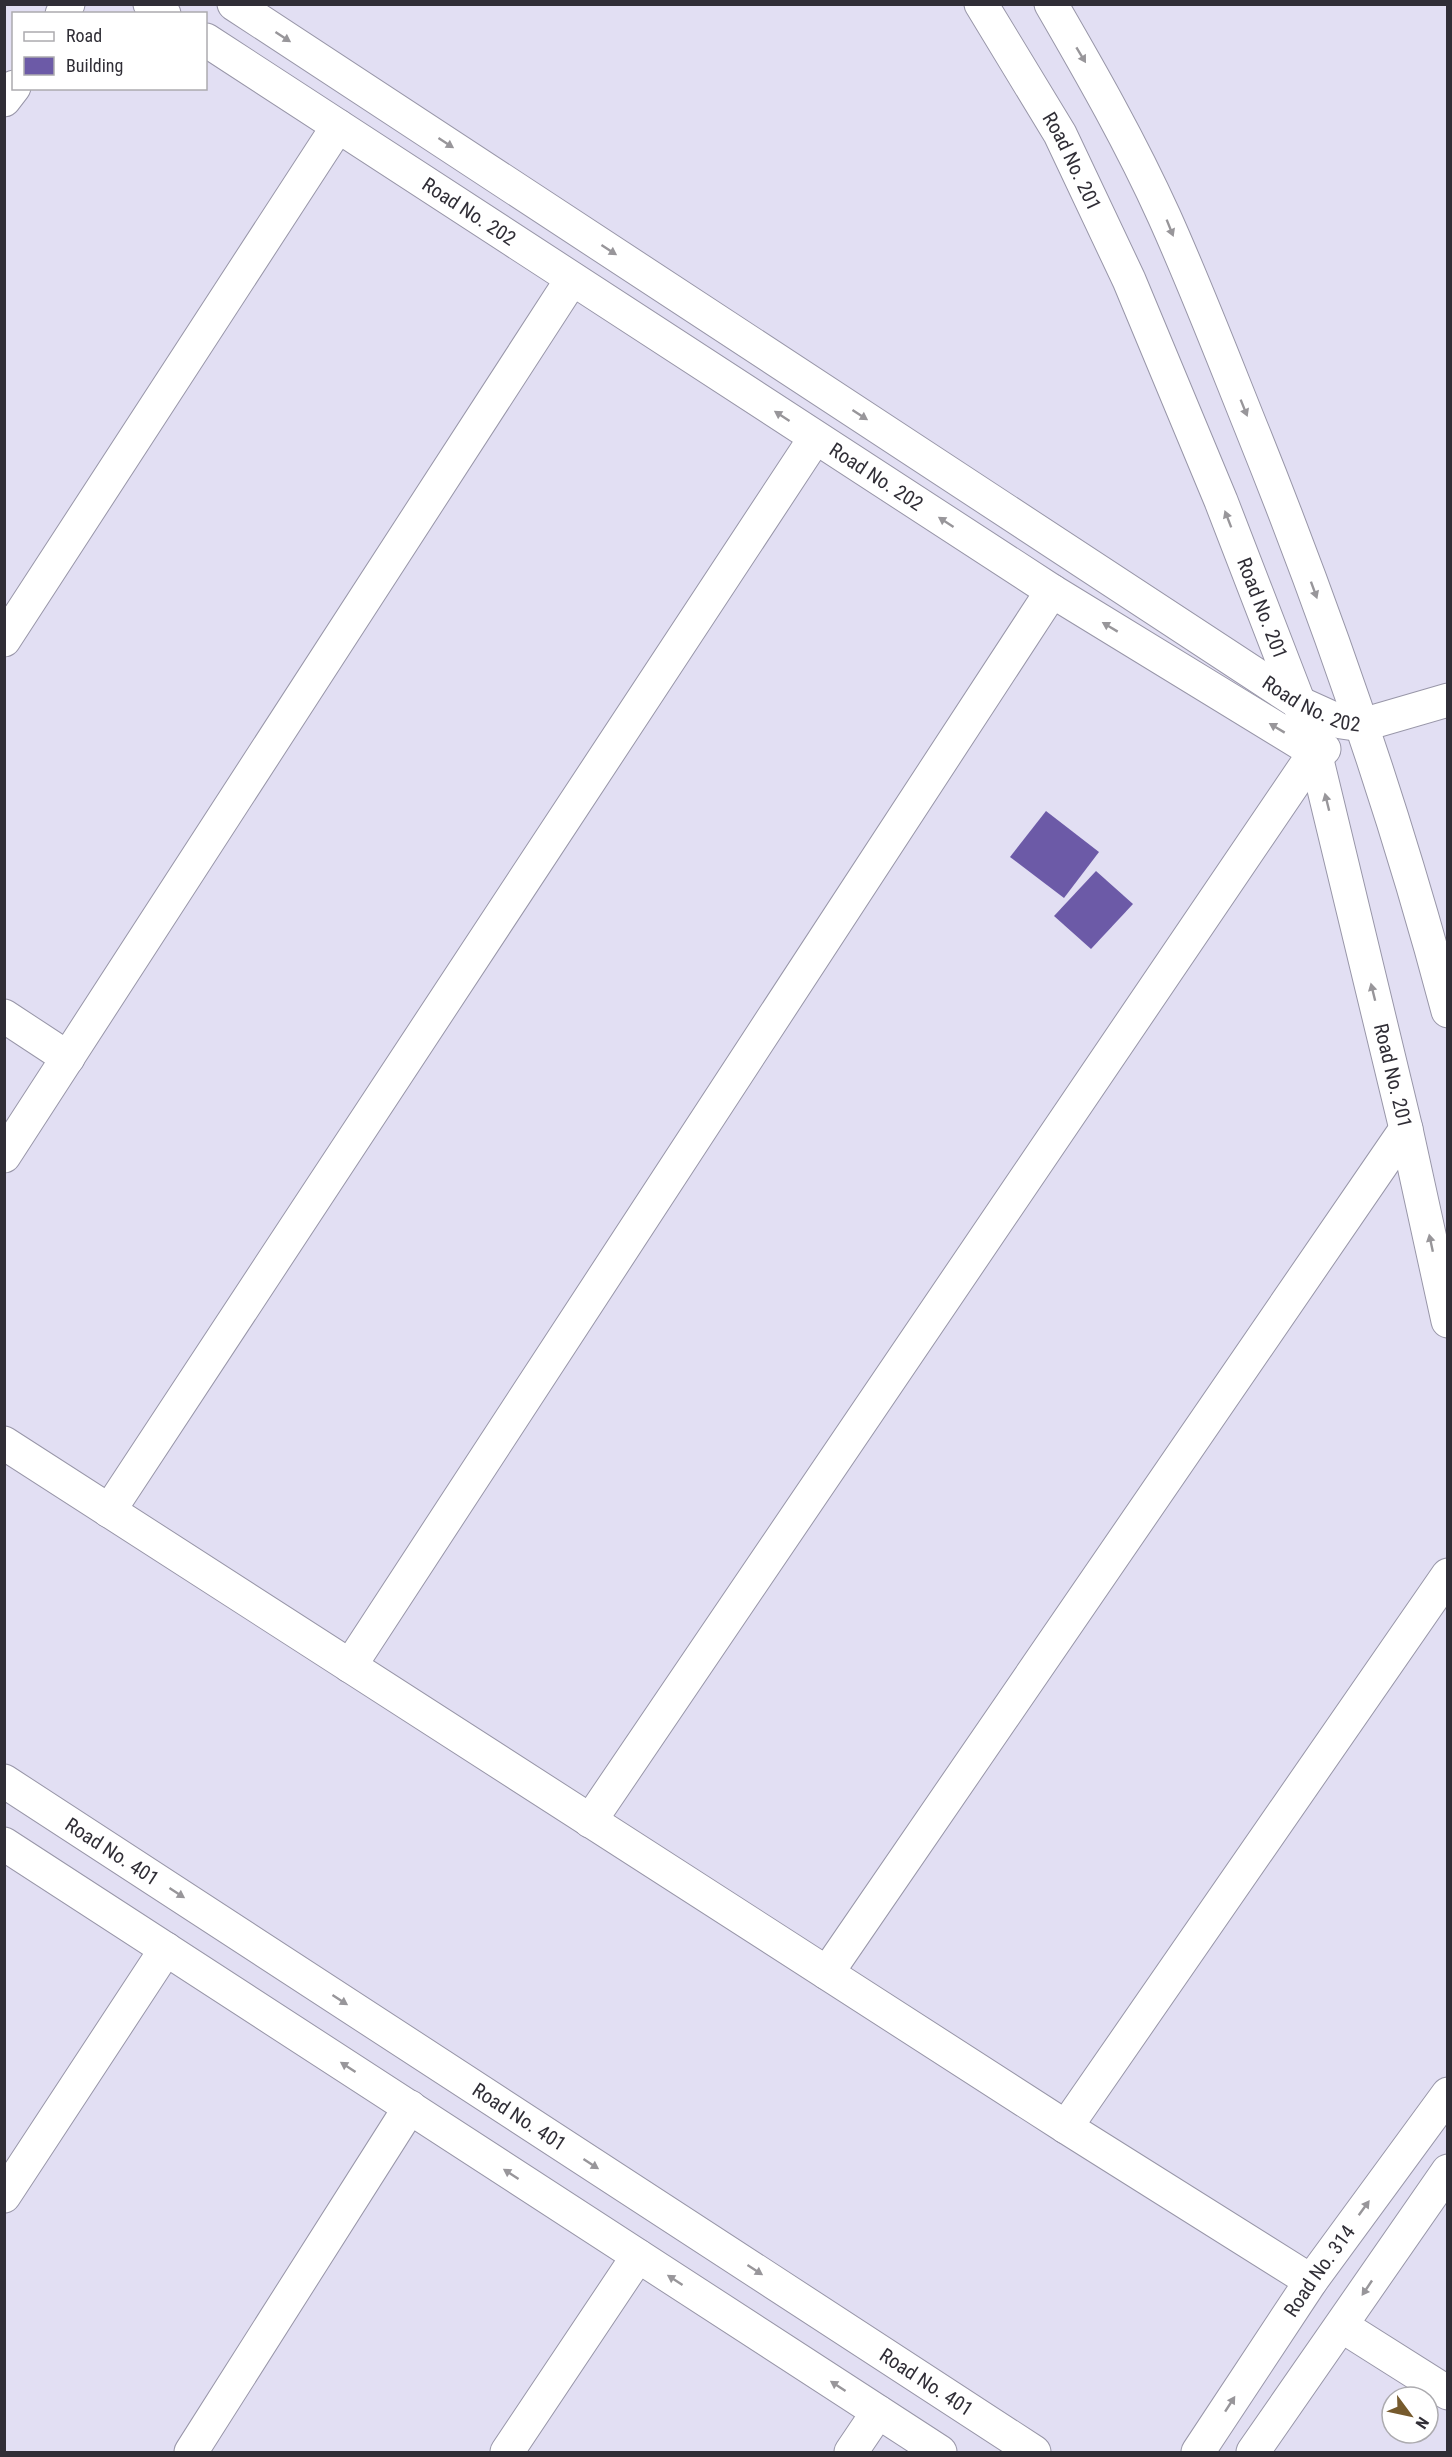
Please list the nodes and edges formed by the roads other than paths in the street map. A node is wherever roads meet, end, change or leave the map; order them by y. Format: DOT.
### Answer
graph roads {
  1 [pos="234,4"];
  2 [pos="981,4"];
  3 [pos="1051,4"];
  4 [pos="207,41"];
  5 [pos="338,126"];
  6 [pos="572,279"];
  7 [pos="815,438"];
  8 [pos="1052,591"];
  9 [pos="4,640"];
  10 [pos="1448,700"];
  11 [pos="1299,702"];
  12 [pos="1362,725"];
  13 [pos="1315,752"];
  14 [pos="1448,1011"];
  15 [pos="4,1016"];
  16 [pos="68,1058"];
  17 [pos="1406,1129"];
  18 [pos="4,1156"];
  19 [pos="1448,1321"];
  20 [pos="4,1443"];
  21 [pos="109,1511"];
  22 [pos="1448,1575"];
  23 [pos="350,1666"];
  24 [pos="4,1781"];
  25 [pos="590,1821"];
  26 [pos="4,1844"];
  27 [pos="166,1949"];
  28 [pos="827,1973"];
  29 [pos="1448,2094"];
  30 [pos="410,2107"];
  31 [pos="1066,2127"];
  32 [pos="1448,2171"];
  33 [pos="4,2196"];
  34 [pos="638,2256"];
  35 [pos="1311,2281"];
  36 [pos="1342,2326"];
  37 [pos="1448,2393"];
  38 [pos="878,2412"];
  39 [pos="191,2452"];
  40 [pos="507,2452"];
  41 [pos="851,2452"];
  42 [pos="940,2452"];
  43 [pos="1034,2452"];
  44 [pos="1198,2452"];
  45 [pos="1253,2452"];
  1 -- 11 [label="street, Road No. 202, one-way"];
  11 -- 2 [label="street, Road No. 201, one-way"];
  3 -- 12 [label="street, one-way"];
  4 -- 5 [label="street, Road No. 202"];
  5 -- 6 [label="street, Road No. 202"];
  5 -- 9 [label="street"];
  7 -- 6 [label="street, Road No. 202, one-way"];
  6 -- 16 [label="street"];
  8 -- 7 [label="street, Road No. 202, one-way"];
  7 -- 21 [label="street"];
  13 -- 8 [label="street, Road No. 202, one-way"];
  8 -- 23 [label="street"];
  10 -- 12 [label="street"];
  11 -- 12 [label="street, Road No. 202"];
  11 -- 13 [label="street, Road No. 201"];
  12 -- 13 [label="street, Road No. 202"];
  12 -- 14 [label="street"];
  17 -- 13 [label="street, Road No. 201, one-way"];
  13 -- 25 [label="street"];
  15 -- 16 [label="street"];
  16 -- 18 [label="street"];
  19 -- 17 [label="street, Road No. 201, one-way"];
  17 -- 28 [label="street"];
  20 -- 21 [label="street"];
  21 -- 23 [label="street"];
  22 -- 31 [label="street"];
  23 -- 25 [label="street"];
  24 -- 43 [label="street, Road No. 401, one-way"];
  25 -- 28 [label="street"];
  26 -- 27 [label="street"];
  30 -- 27 [label="street, one-way"];
  27 -- 33 [label="street"];
  28 -- 31 [label="street"];
  35 -- 29 [label="street, Road No. 314, one-way"];
  34 -- 30 [label="street, one-way"];
  30 -- 39 [label="street"];
  31 -- 35 [label="street"];
  32 -- 36 [label="street, one-way"];
  38 -- 34 [label="street, one-way"];
  34 -- 40 [label="street"];
  44 -- 35 [label="street, Road No. 314, one-way"];
  36 -- 37 [label="street"];
  36 -- 45 [label="street"];
  38 -- 41 [label="street"];
  38 -- 42 [label="street"];
}
